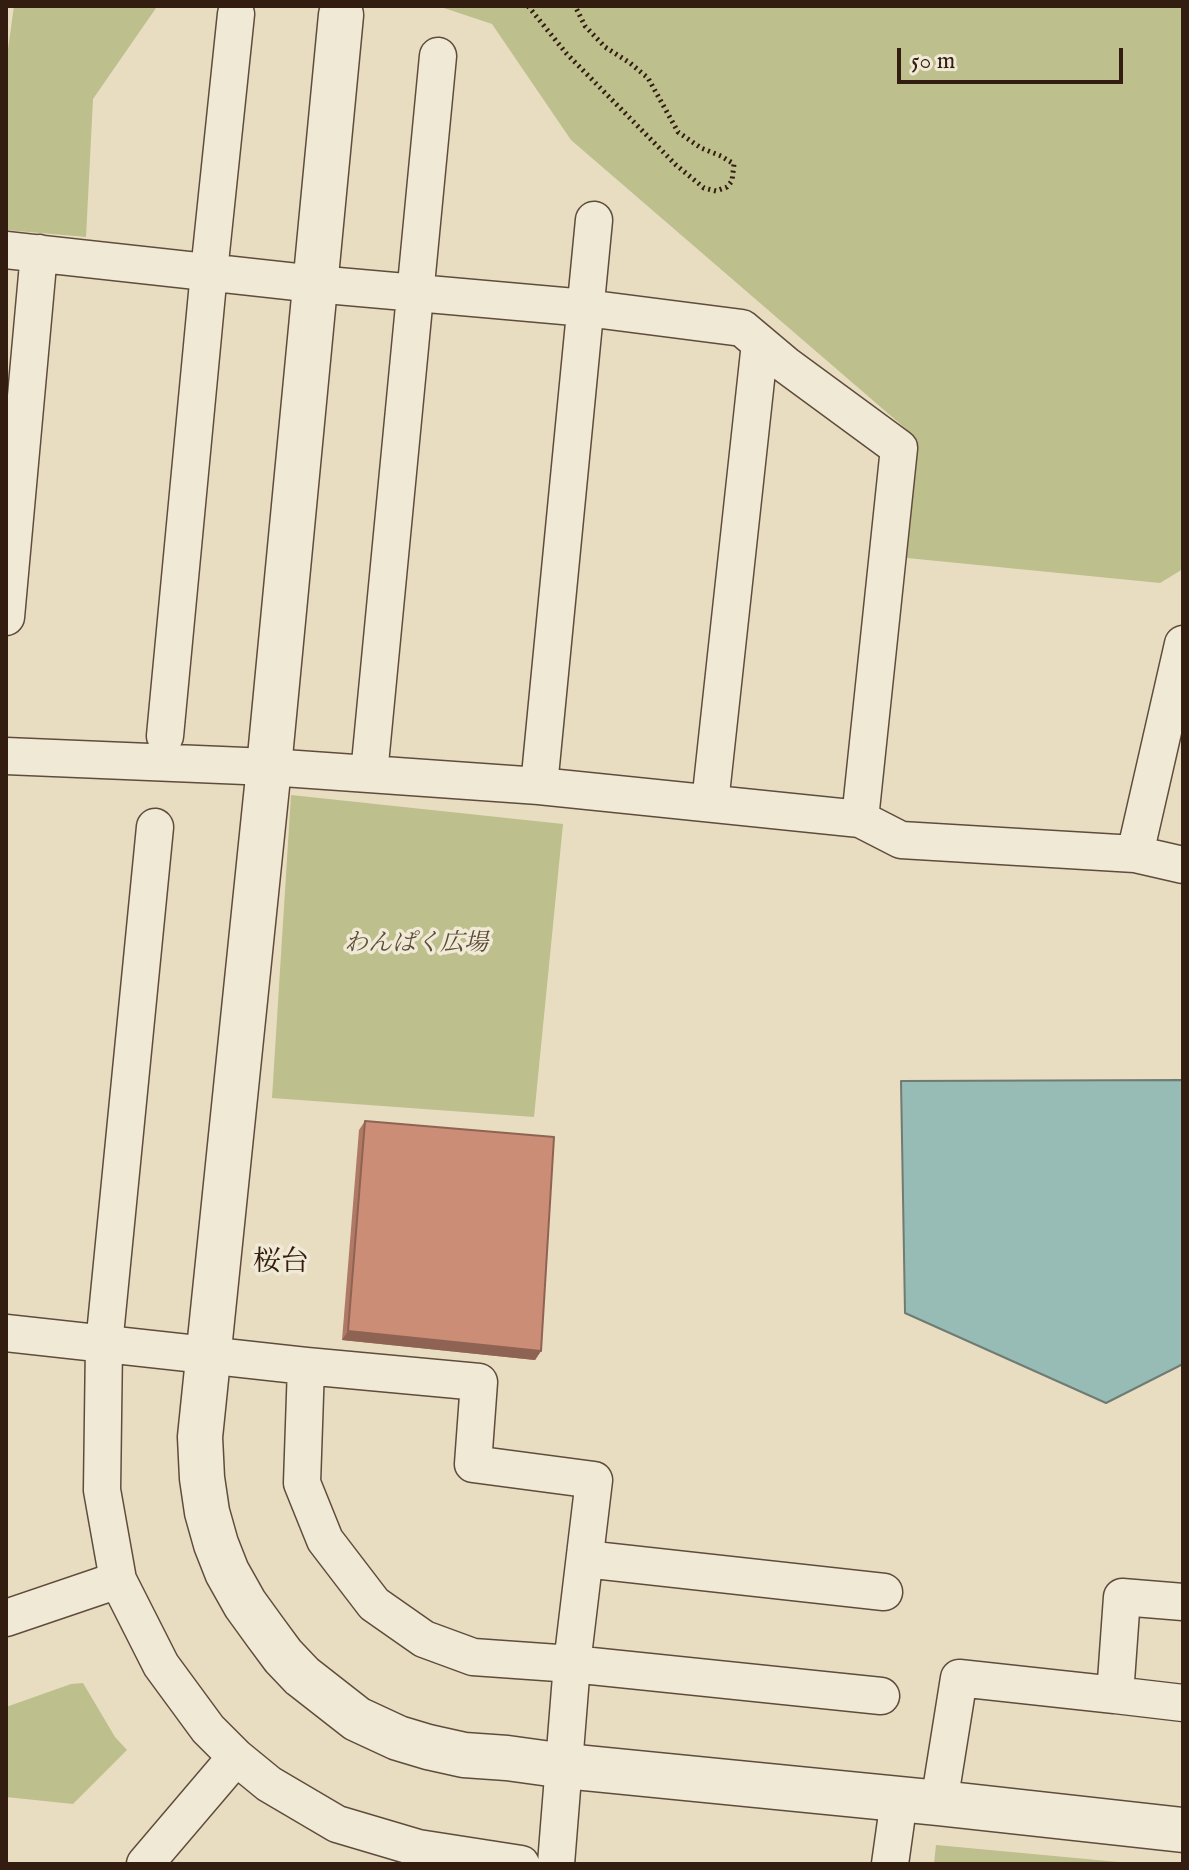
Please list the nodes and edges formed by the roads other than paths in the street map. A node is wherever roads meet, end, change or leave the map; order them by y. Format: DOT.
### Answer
graph roads {
  1 [pos="236,14"];
  2 [pos="341,15"];
  3 [pos="438,56"];
  4 [pos="594,220"];
  5 [pos="22,251"];
  6 [pos="209,272"];
  7 [pos="315,284"];
  8 [pos="416,293"];
  9 [pos="586,308"];
  10 [pos="760,343"];
  11 [pos="6,617"];
  12 [pos="1183,644"];
  13 [pos="1173,735"];
  14 [pos="165,736"];
  15 [pos="6,756"];
  16 [pos="269,767"];
  17 [pos="369,774"];
  18 [pos="539,786"];
  19 [pos="710,803"];
  20 [pos="860,819"];
  21 [pos="155,827"];
  22 [pos="1135,854"];
  23 [pos="1183,865"];
  24 [pos="6,1333"];
  25 [pos="104,1345"];
  26 [pos="209,1356"];
  27 [pos="306,1366"];
  28 [pos="585,1559"];
  29 [pos="118,1580"];
  30 [pos="884,1592"];
  31 [pos="1183,1602"];
  32 [pos="6,1618"];
  33 [pos="572,1664"];
  34 [pos="1115,1695"];
  35 [pos="881,1696"];
  36 [pos="1183,1703"];
  37 [pos="236,1757"];
  38 [pos="565,1766"];
  39 [pos="919,1802"];
  40 [pos="1183,1830"];
  41 [pos="145,1864"];
  42 [pos="521,1864"];
  43 [pos="556,1864"];
  44 [pos="890,1864"];
  1 -- 6 [label="street"];
  2 -- 7 [label="street"];
  3 -- 8 [label="street"];
  4 -- 9 [label="street"];
  5 -- 6 [label="street"];
  5 -- 11 [label="street"];
  6 -- 7 [label="street"];
  6 -- 14 [label="street"];
  7 -- 8 [label="street"];
  7 -- 16 [label="street"];
  8 -- 9 [label="street"];
  8 -- 17 [label="street"];
  9 -- 10 [label="street"];
  9 -- 18 [label="street"];
  10 -- 19 [label="street"];
  10 -- 20 [label="street"];
  12 -- 13 [label="street"];
  13 -- 22 [label="street"];
  15 -- 16 [label="street"];
  16 -- 17 [label="street"];
  16 -- 26 [label="street"];
  17 -- 18 [label="street"];
  18 -- 19 [label="street"];
  19 -- 20 [label="street"];
  20 -- 22 [label="street"];
  21 -- 25 [label="street"];
  22 -- 23 [label="street"];
  24 -- 25 [label="street"];
  25 -- 26 [label="street"];
  25 -- 29 [label="street"];
  26 -- 27 [label="street"];
  26 -- 38 [label="street"];
  27 -- 28 [label="street"];
  27 -- 33 [label="street"];
  28 -- 30 [label="street"];
  28 -- 33 [label="street"];
  29 -- 32 [label="street"];
  29 -- 37 [label="street"];
  31 -- 34 [label="street"];
  33 -- 35 [label="street"];
  33 -- 38 [label="street"];
  34 -- 36 [label="street"];
  34 -- 39 [label="street"];
  37 -- 41 [label="street"];
  37 -- 42 [label="street"];
  38 -- 39 [label="street"];
  38 -- 43 [label="street"];
  39 -- 40 [label="street"];
  39 -- 44 [label="street"];
}
